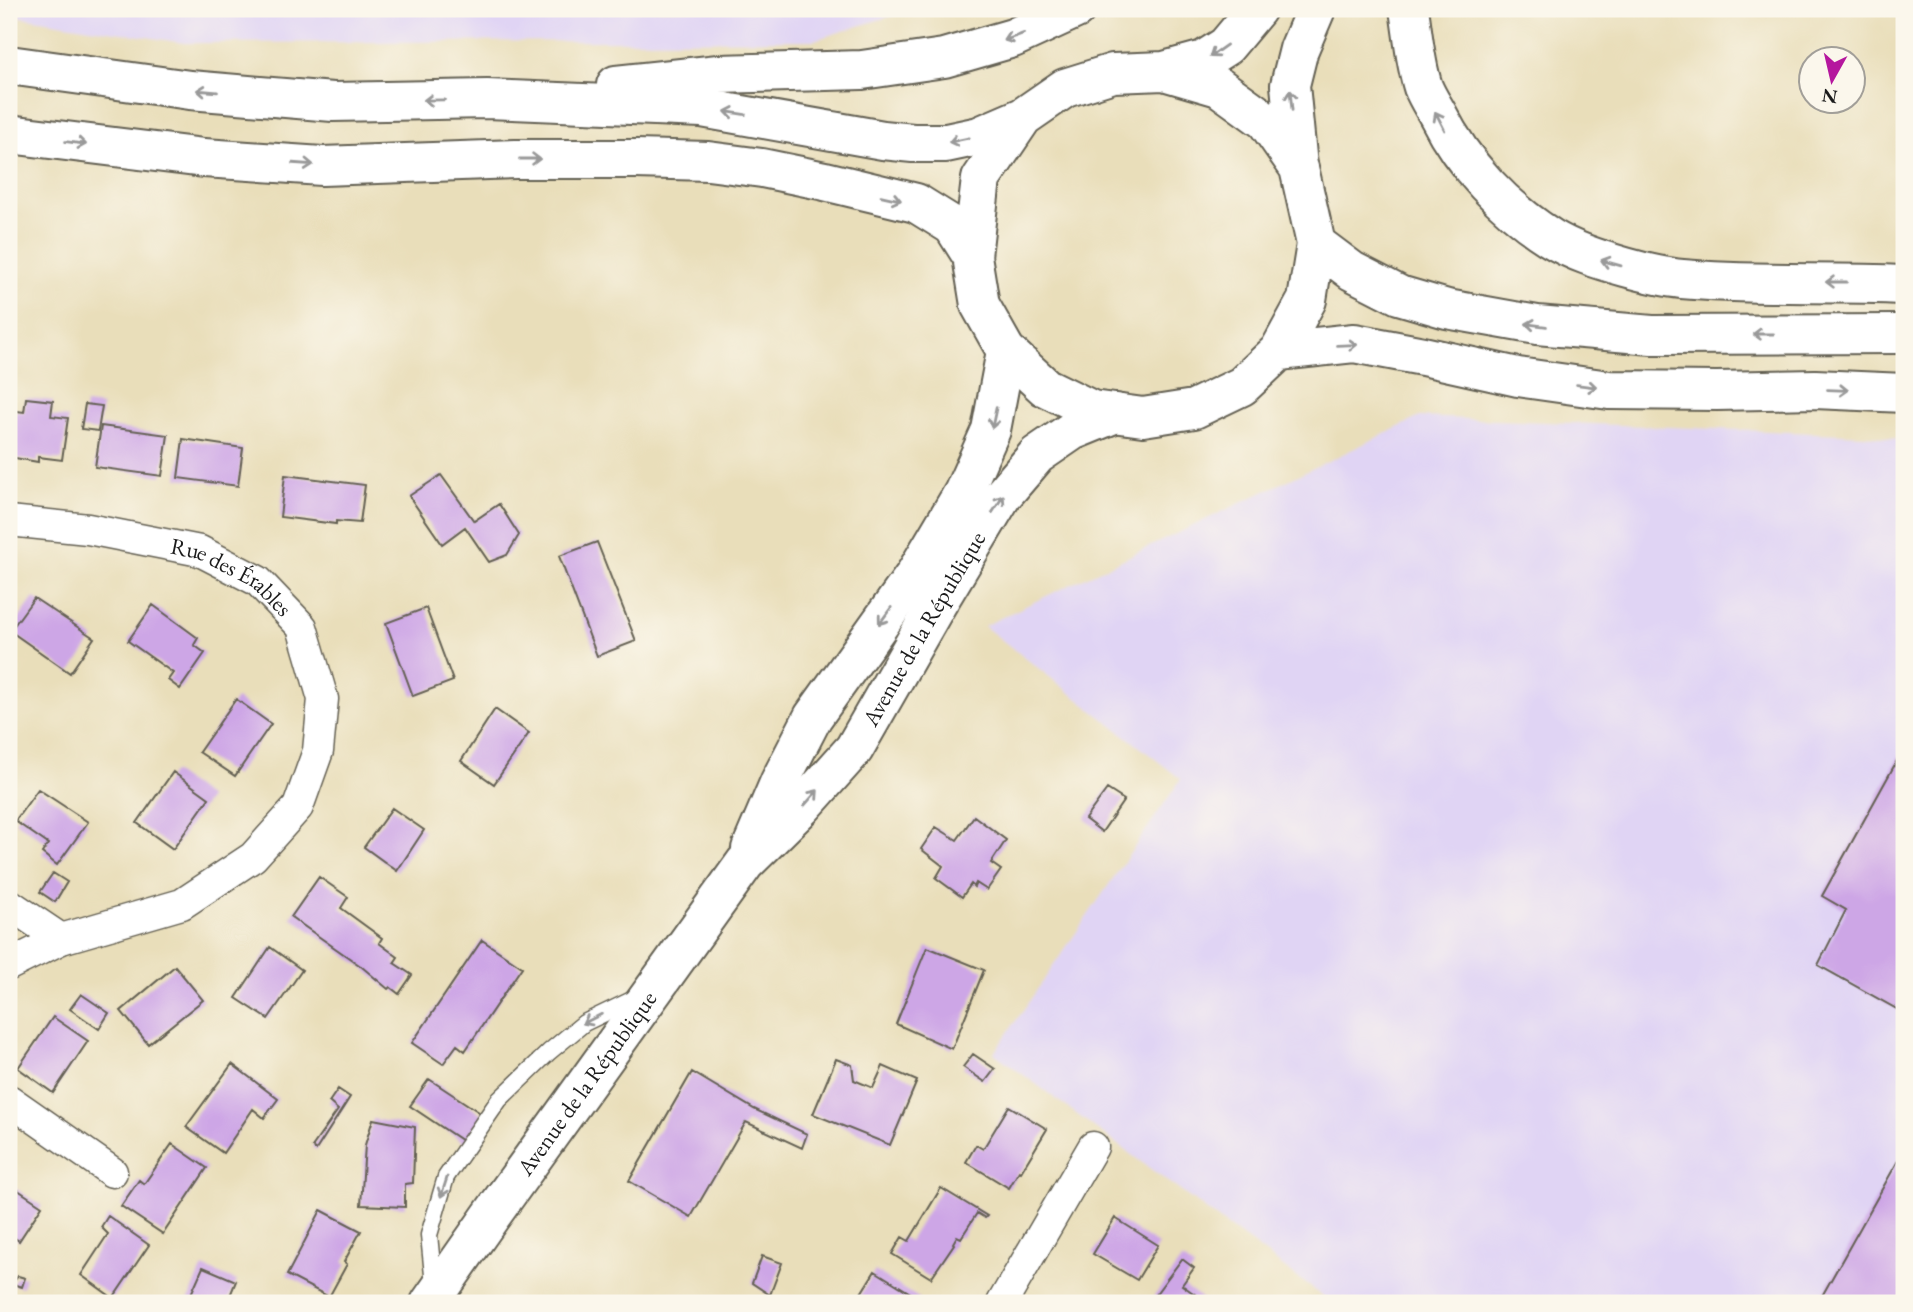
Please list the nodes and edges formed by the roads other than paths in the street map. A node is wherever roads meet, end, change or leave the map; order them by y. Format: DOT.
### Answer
graph roads {
  1 [pos="1076,9"];
  2 [pos="1257,9"];
  3 [pos="1316,9"];
  4 [pos="1409,9"];
  5 [pos="9,65"];
  6 [pos="1164,71"];
  7 [pos="487,99"];
  8 [pos="1023,117"];
  9 [pos="9,134"];
  10 [pos="1299,168"];
  11 [pos="1316,244"];
  12 [pos="972,256"];
  13 [pos="1904,285"];
  14 [pos="1904,334"];
  15 [pos="1006,351"];
  16 [pos="1279,351"];
  17 [pos="1904,393"];
  18 [pos="1116,413"];
  19 [pos="9,521"];
  20 [pos="745,863"];
  21 [pos="9,904"];
  22 [pos="61,939"];
  23 [pos="9,965"];
  24 [pos="654,990"];
  25 [pos="9,1100"];
  26 [pos="1093,1147"];
  27 [pos="112,1172"];
  28 [pos="433,1300"];
  29 [pos="1009,1301"];
  1 -- 7 [label="main road, one-way"];
  2 -- 6 [label="main road, one-way"];
  10 -- 3 [label="main road, one-way"];
  13 -- 4 [label="main road, one-way"];
  7 -- 5 [label="main road, one-way"];
  6 -- 8 [label="main road"];
  6 -- 10 [label="main road"];
  8 -- 7 [label="main road, one-way"];
  8 -- 12 [label="main road"];
  9 -- 12 [label="main road, one-way"];
  10 -- 11 [label="main road"];
  14 -- 11 [label="main road, one-way"];
  11 -- 16 [label="main road"];
  12 -- 15 [label="main road"];
  15 -- 18 [label="main road"];
  15 -- 20 [label="main road, Avenue de la République, one-way"];
  16 -- 17 [label="main road, one-way"];
  16 -- 18 [label="main road"];
  20 -- 18 [label="main road, Avenue de la République, one-way"];
  19 -- 22 [label="street, Rue des Érables"];
  20 -- 24 [label="main road, Avenue de la République"];
  21 -- 22 [label="street"];
  22 -- 23 [label="street, Rue des Érables"];
  24 -- 28 [label="main road, Avenue de la République"];
  24 -- 28 [label="lane, one-way"];
  25 -- 27 [label="street"];
  26 -- 29 [label="street"];
}
